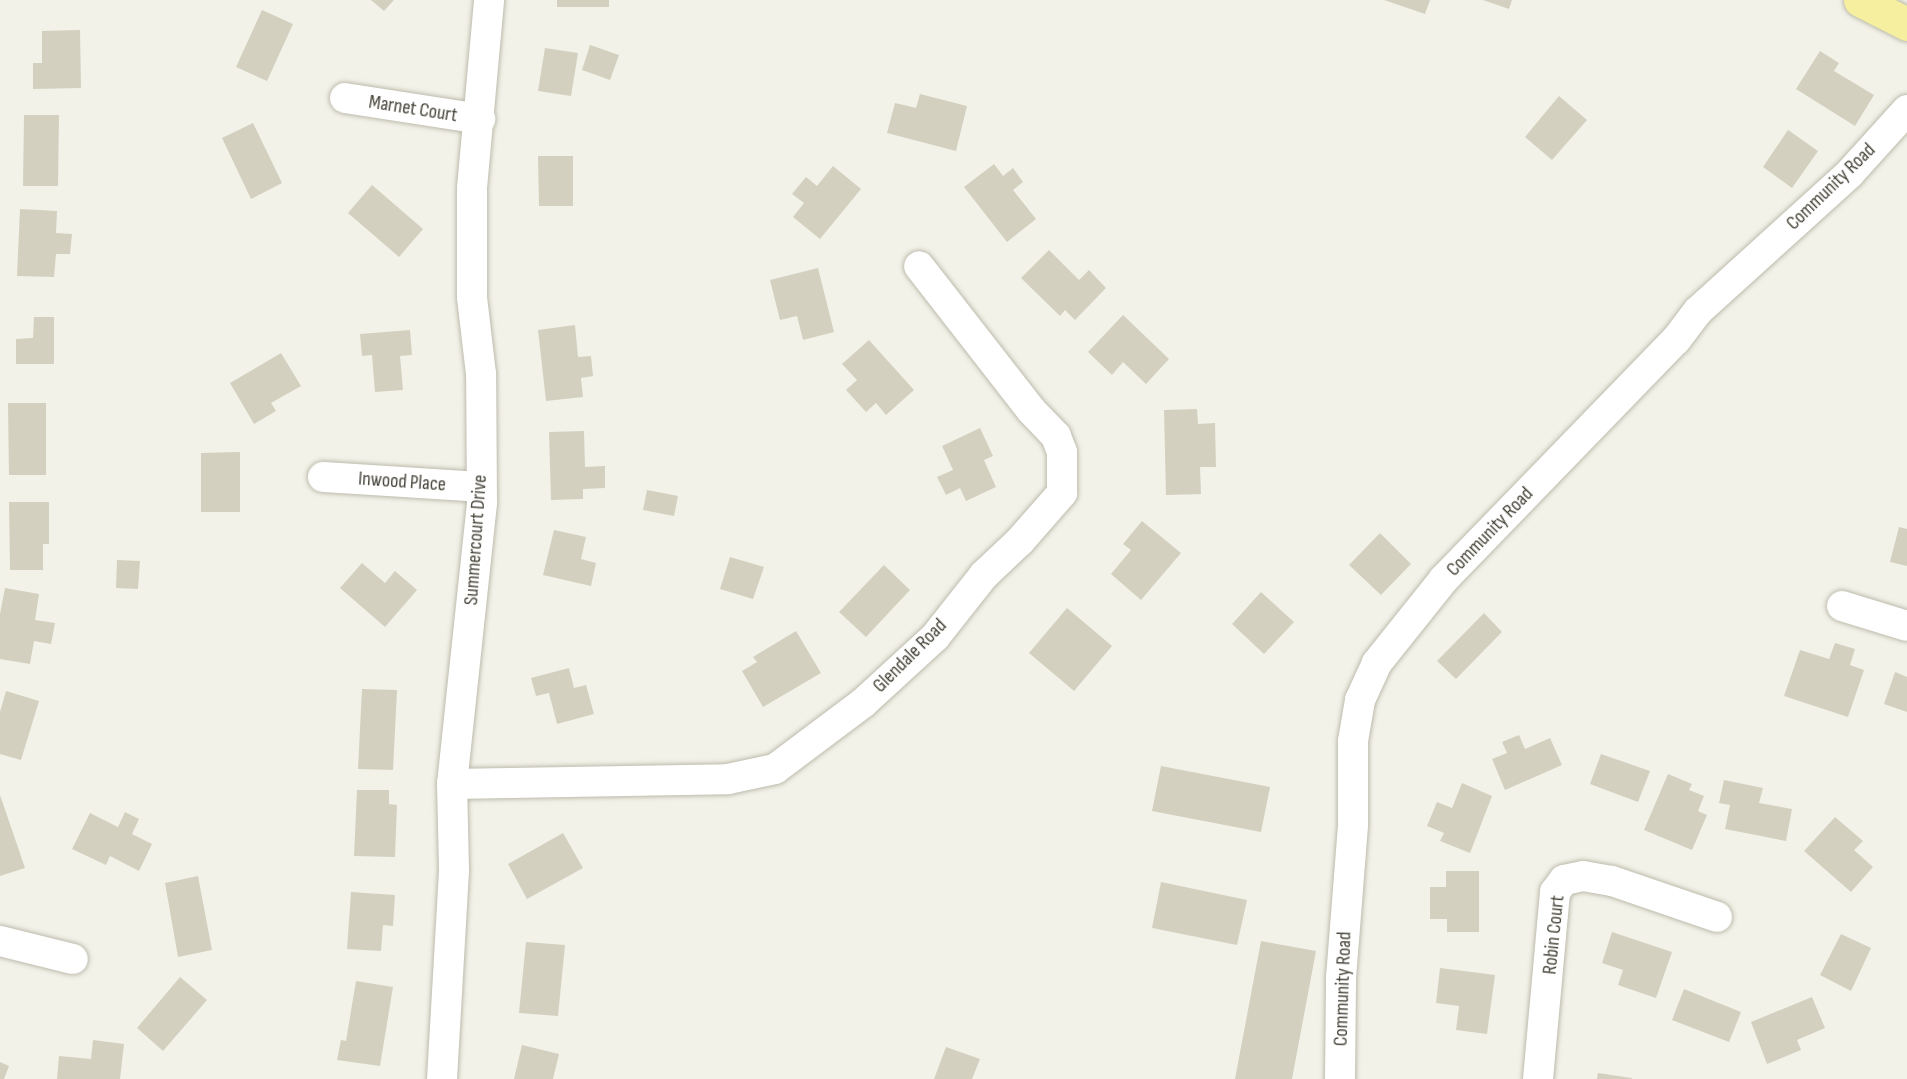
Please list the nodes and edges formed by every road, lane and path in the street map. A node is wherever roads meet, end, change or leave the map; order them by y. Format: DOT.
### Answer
graph roads {
  1 [pos="489,0"];
  2 [pos="1860,0"];
  3 [pos="1907,24"];
  4 [pos="345,98"];
  5 [pos="1907,110"];
  6 [pos="480,119"];
  7 [pos="919,266"];
  8 [pos="323,477"];
  9 [pos="481,487"];
  10 [pos="1842,606"];
  11 [pos="1907,626"];
  12 [pos="452,784"];
  13 [pos="1717,917"];
  14 [pos="0,941"];
  15 [pos="73,958"];
  16 [pos="442,1079"];
  17 [pos="1340,1079"];
  18 [pos="1538,1079"];
  1 -- 6 [label="street, Summercourt Drive"];
  2 -- 3 [label="main road"];
  4 -- 6 [label="street, Marnet Court"];
  5 -- 17 [label="street, Community Road"];
  6 -- 9 [label="street, Summercourt Drive"];
  7 -- 12 [label="street, Glendale Road"];
  8 -- 9 [label="street, Inwood Place"];
  9 -- 12 [label="street, Summercourt Drive"];
  10 -- 11 [label="street"];
  12 -- 16 [label="street, Summercourt Drive"];
  13 -- 18 [label="street, Robin Court"];
  14 -- 15 [label="street"];
}
